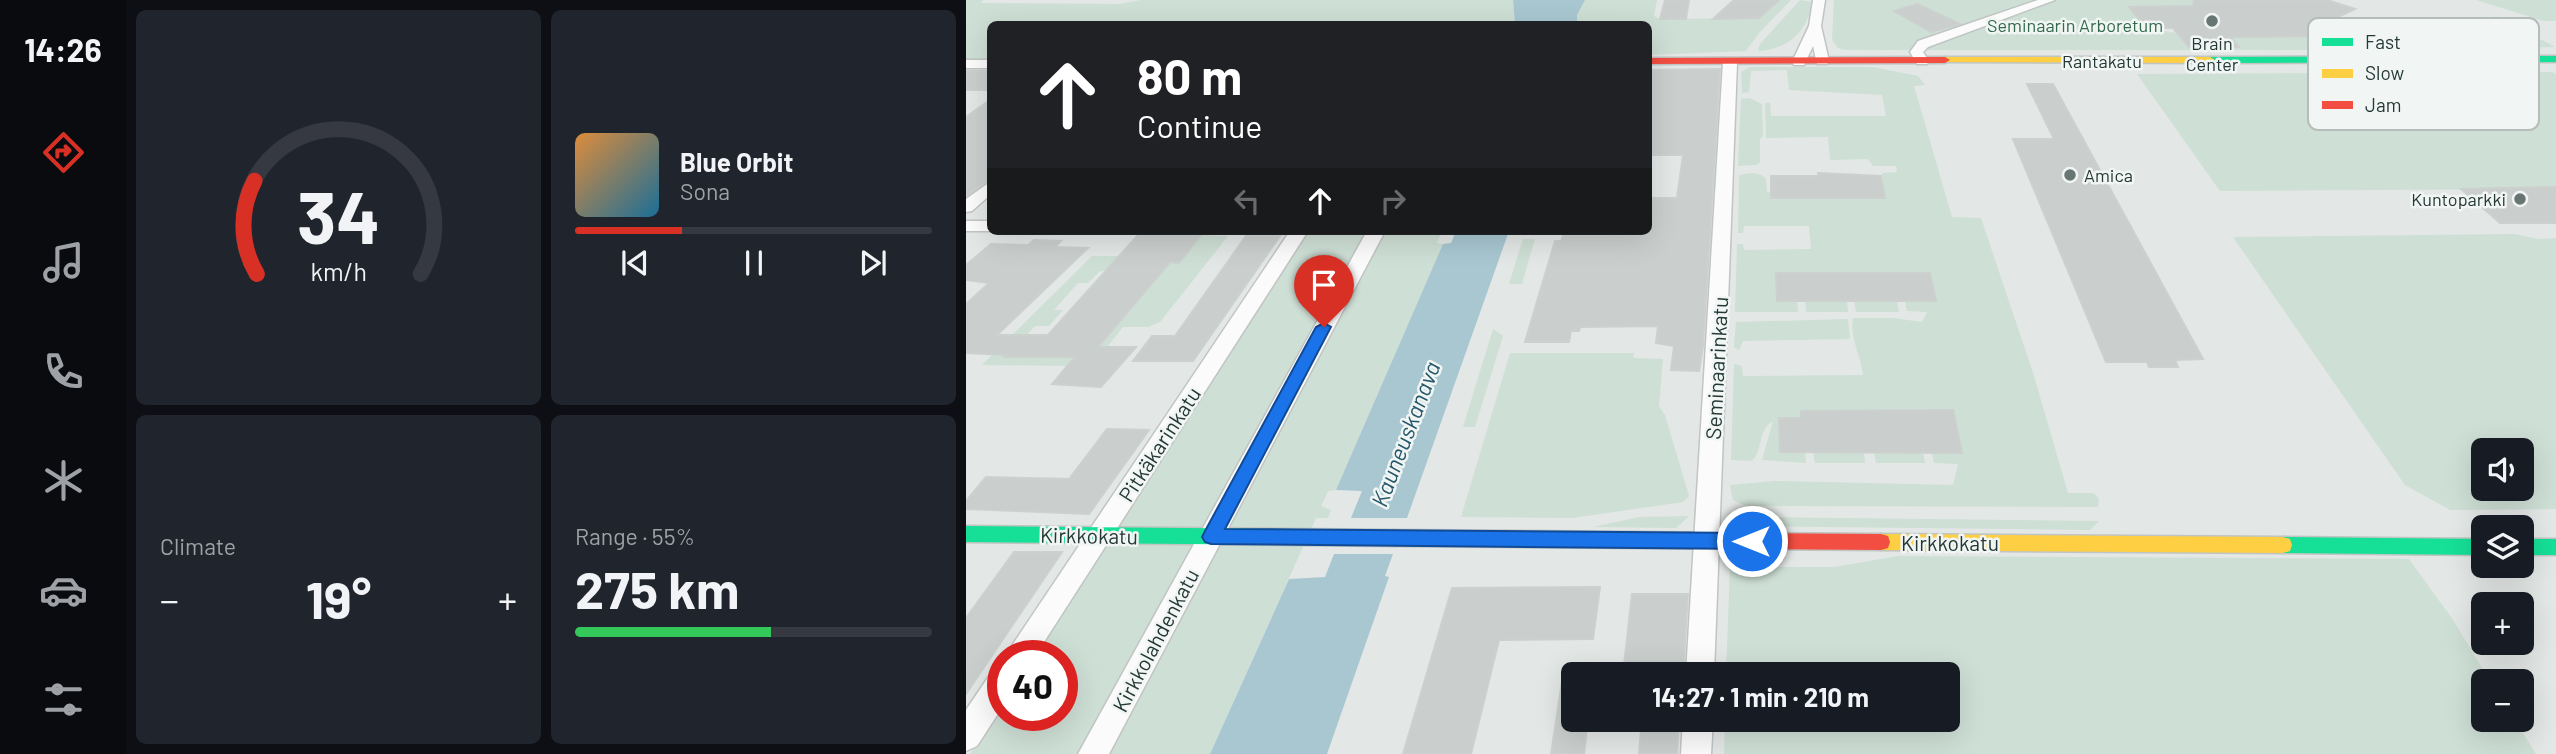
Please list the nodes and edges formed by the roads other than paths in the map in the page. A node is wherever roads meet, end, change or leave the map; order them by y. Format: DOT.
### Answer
graph roads {
  1 [pos="1819,0"];
  2 [pos="2049,1"];
  3 [pos="1815,26"];
  4 [pos="2308,60"];
  5 [pos="1652,61"];
  6 [pos="1799,61"];
  7 [pos="1822,61"];
  8 [pos="1922,61"];
  9 [pos="1730,62"];
  10 [pos="966,64"];
  11 [pos="987,64"];
  12 [pos="987,190"];
  13 [pos="966,207"];
  14 [pos="966,226"];
  15 [pos="987,226"];
  16 [pos="1296,235"];
  17 [pos="1374,235"];
  18 [pos="966,534"];
  19 [pos="1099,535"];
  20 [pos="1211,537"];
  21 [pos="1706,541"];
  22 [pos="2471,547"];
  23 [pos="2534,547"];
  24 [pos="2556,547"];
  25 [pos="1030,640"];
  26 [pos="1701,662"];
  27 [pos="987,704"];
  28 [pos="1697,732"];
  29 [pos="966,736"];
  30 [pos="1093,754"];
  31 [pos="1696,754"];
  1 -- 3 [label="street"];
  2 -- 8 [label="street"];
  3 -- 6 [label="street"];
  3 -- 7 [label="street"];
  4 -- 8 [label="street, Rantakatu"];
  5 -- 9 [label="street, Rantakatu"];
  6 -- 7 [label="street, Rantakatu"];
  6 -- 9 [label="street, Rantakatu"];
  7 -- 8 [label="street, Rantakatu"];
  9 -- 21 [label="street, Seminaarinkatu"];
  10 -- 11 [label="street"];
  12 -- 13 [label="street"];
  14 -- 15 [label="street"];
  16 -- 19 [label="street, Pitkäkarinkatu"];
  17 -- 20 [label="street, Kirkkolahdenkatu"];
  18 -- 19 [label="street, Kirkkokatu"];
  19 -- 20 [label="street, Kirkkokatu"];
  19 -- 25 [label="street, Pitkäkarinkatu"];
  20 -- 21 [label="street, Kirkkokatu"];
  20 -- 30 [label="street, Kirkkolahdenkatu"];
  21 -- 22 [label="street, Kirkkokatu"];
  21 -- 26 [label="street, Seminaarinkatu"];
  23 -- 24 [label="street"];
  27 -- 29 [label="street"];
  28 -- 31 [label="street"];
}
